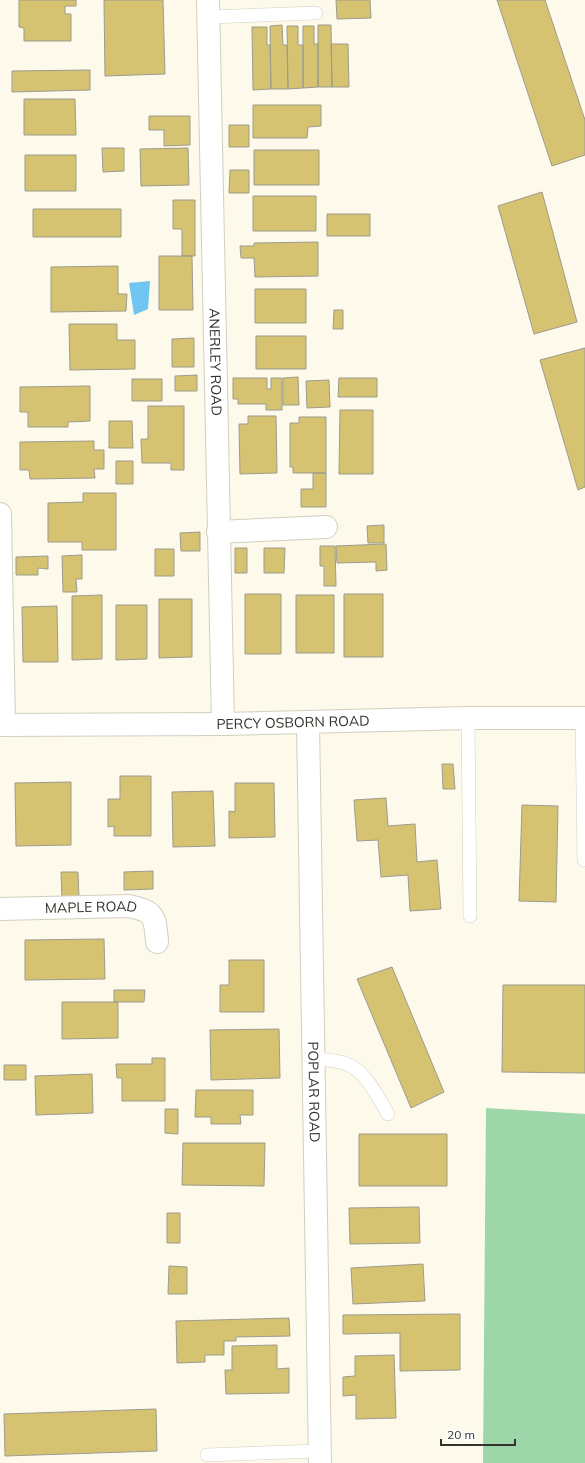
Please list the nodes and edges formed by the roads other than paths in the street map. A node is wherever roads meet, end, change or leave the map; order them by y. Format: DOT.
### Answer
graph roads {
  1 [pos="208,9"];
  2 [pos="316,13"];
  3 [pos="0,514"];
  4 [pos="326,527"];
  5 [pos="218,532"];
  6 [pos="1,579"];
  7 [pos="468,718"];
  8 [pos="584,718"];
  9 [pos="308,722"];
  10 [pos="222,724"];
  11 [pos="2,725"];
  12 [pos="584,860"];
  13 [pos="0,909"];
  14 [pos="470,916"];
  15 [pos="157,942"];
  16 [pos="313,1058"];
  17 [pos="388,1114"];
  18 [pos="207,1455"];
  19 [pos="320,1457"];
  1 -- 2 [label="lane"];
  1 -- 5 [label="street, ANERLEY ROAD"];
  3 -- 6 [label="street"];
  4 -- 5 [label="street"];
  5 -- 10 [label="street, ANERLEY ROAD"];
  6 -- 11 [label="street"];
  7 -- 8 [label="street, PERCY OSBORN ROAD"];
  7 -- 9 [label="street, PERCY OSBORN ROAD"];
  7 -- 14 [label="lane"];
  8 -- 12 [label="lane"];
  9 -- 10 [label="street, PERCY OSBORN ROAD"];
  9 -- 16 [label="street, POPLAR ROAD"];
  10 -- 11 [label="street, PERCY OSBORN ROAD"];
  13 -- 15 [label="street, MAPLE ROAD"];
  16 -- 17 [label="lane"];
  16 -- 19 [label="street, POPLAR ROAD"];
  18 -- 19 [label="lane"];
}
